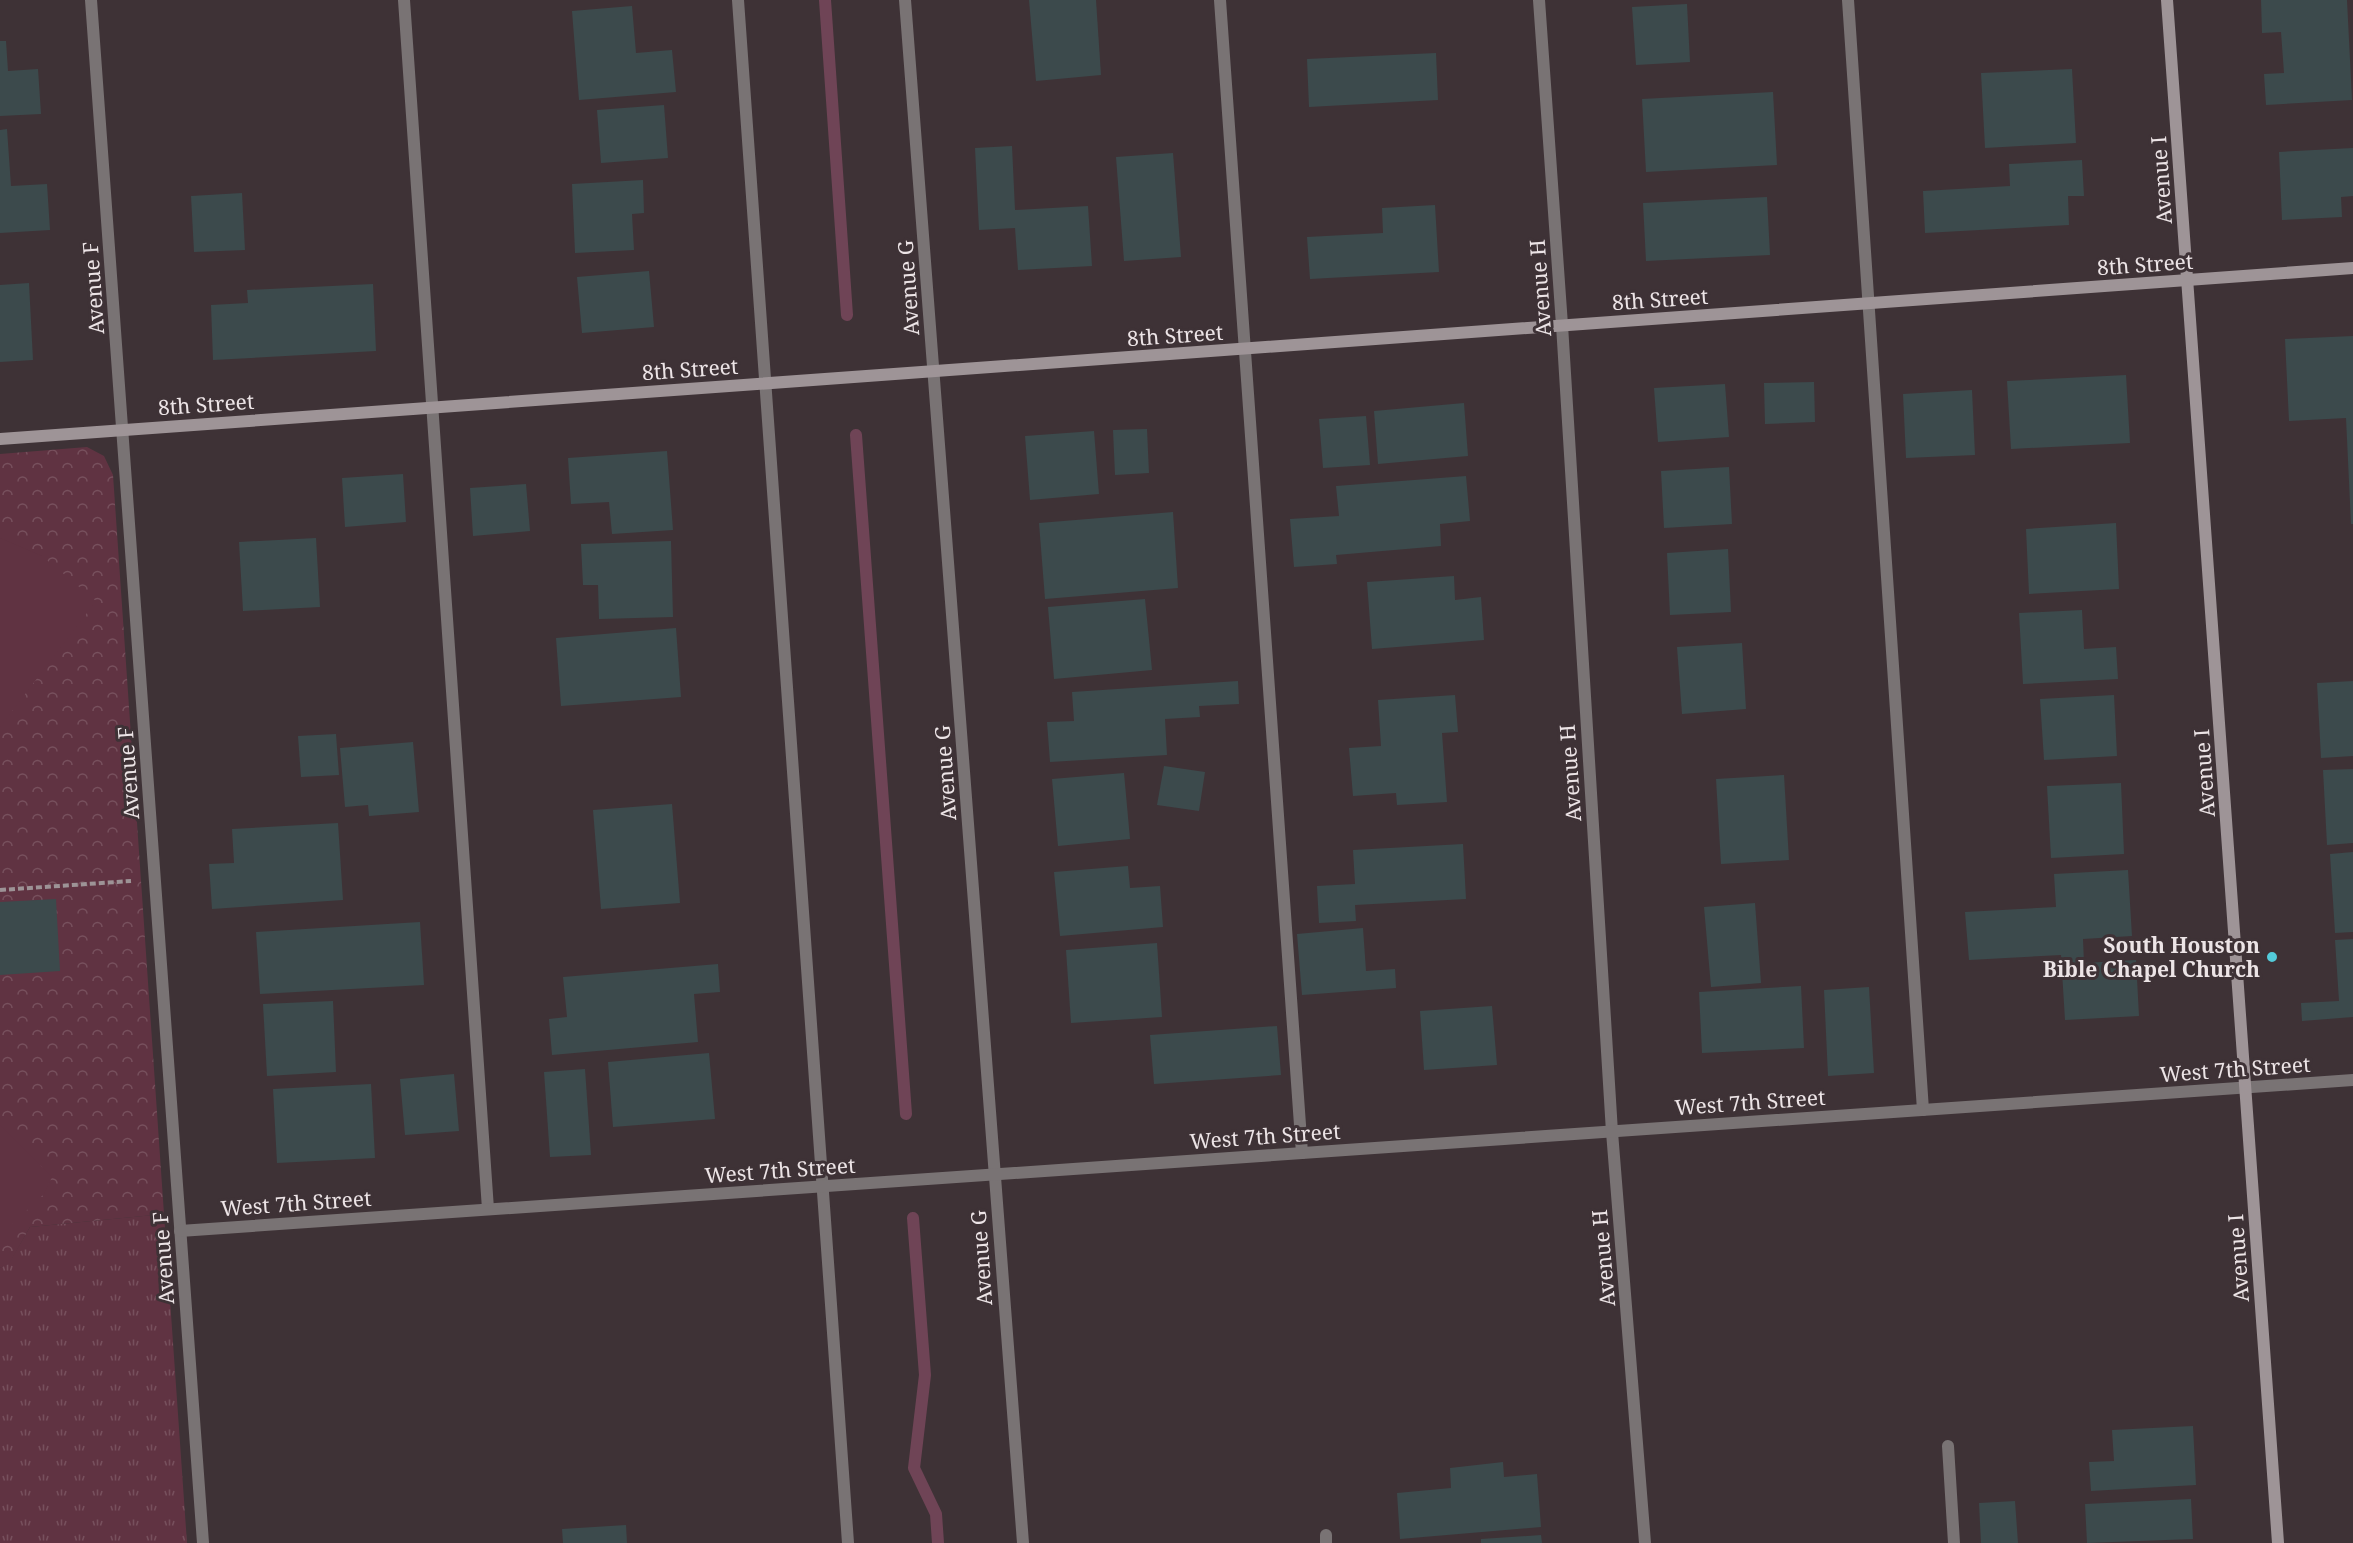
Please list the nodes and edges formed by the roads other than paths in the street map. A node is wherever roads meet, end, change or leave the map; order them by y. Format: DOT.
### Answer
graph roads {
  1 [pos="91,0"];
  2 [pos="404,0"];
  3 [pos="738,0"];
  4 [pos="906,0"];
  5 [pos="1220,0"];
  6 [pos="1539,0"];
  7 [pos="1848,0"];
  8 [pos="2167,0"];
  9 [pos="2353,268"];
  10 [pos="2189,280"];
  11 [pos="1869,303"];
  12 [pos="1562,325"];
  13 [pos="1244,349"];
  14 [pos="934,373"];
  15 [pos="765,383"];
  16 [pos="432,407"];
  17 [pos="122,430"];
  18 [pos="0,439"];
  19 [pos="2353,1080"];
  20 [pos="2246,1088"];
  21 [pos="1923,1110"];
  22 [pos="1612,1132"];
  23 [pos="1302,1153"];
  24 [pos="994,1175"];
  25 [pos="822,1186"];
  26 [pos="488,1209"];
  27 [pos="180,1231"];
  28 [pos="1948,1446"];
  29 [pos="202,1543"];
  30 [pos="848,1543"];
  31 [pos="1023,1543"];
  32 [pos="1645,1543"];
  33 [pos="1954,1543"];
  34 [pos="2278,1543"];
  1 -- 17 [label="street, Avenue F"];
  2 -- 16 [label="street"];
  3 -- 15 [label="street"];
  4 -- 14 [label="street, Avenue G"];
  5 -- 13 [label="street"];
  6 -- 12 [label="street, Avenue H"];
  7 -- 11 [label="street"];
  8 -- 10 [label="street, Avenue I"];
  9 -- 10 [label="street, 8th Street"];
  10 -- 11 [label="street, 8th Street"];
  10 -- 20 [label="street, Avenue I"];
  11 -- 12 [label="street, 8th Street"];
  11 -- 21 [label="street"];
  12 -- 13 [label="street, 8th Street"];
  12 -- 22 [label="street, Avenue H"];
  13 -- 14 [label="street, 8th Street"];
  13 -- 23 [label="street"];
  14 -- 15 [label="street, 8th Street"];
  14 -- 24 [label="street, Avenue G"];
  15 -- 16 [label="street, 8th Street"];
  15 -- 25 [label="street"];
  16 -- 17 [label="street, 8th Street"];
  16 -- 26 [label="street"];
  17 -- 18 [label="street, 8th Street"];
  17 -- 27 [label="street, Avenue F"];
  19 -- 20 [label="street, West 7th Street"];
  20 -- 21 [label="street, West 7th Street"];
  20 -- 34 [label="street, Avenue I"];
  21 -- 22 [label="street, West 7th Street"];
  22 -- 23 [label="street, West 7th Street"];
  22 -- 32 [label="street, Avenue H"];
  23 -- 24 [label="street, West 7th Street"];
  24 -- 25 [label="street, West 7th Street"];
  24 -- 31 [label="street, Avenue G"];
  25 -- 26 [label="street, West 7th Street"];
  25 -- 30 [label="street"];
  26 -- 27 [label="street, West 7th Street"];
  27 -- 29 [label="street, Avenue F"];
  28 -- 33 [label="street"];
}
